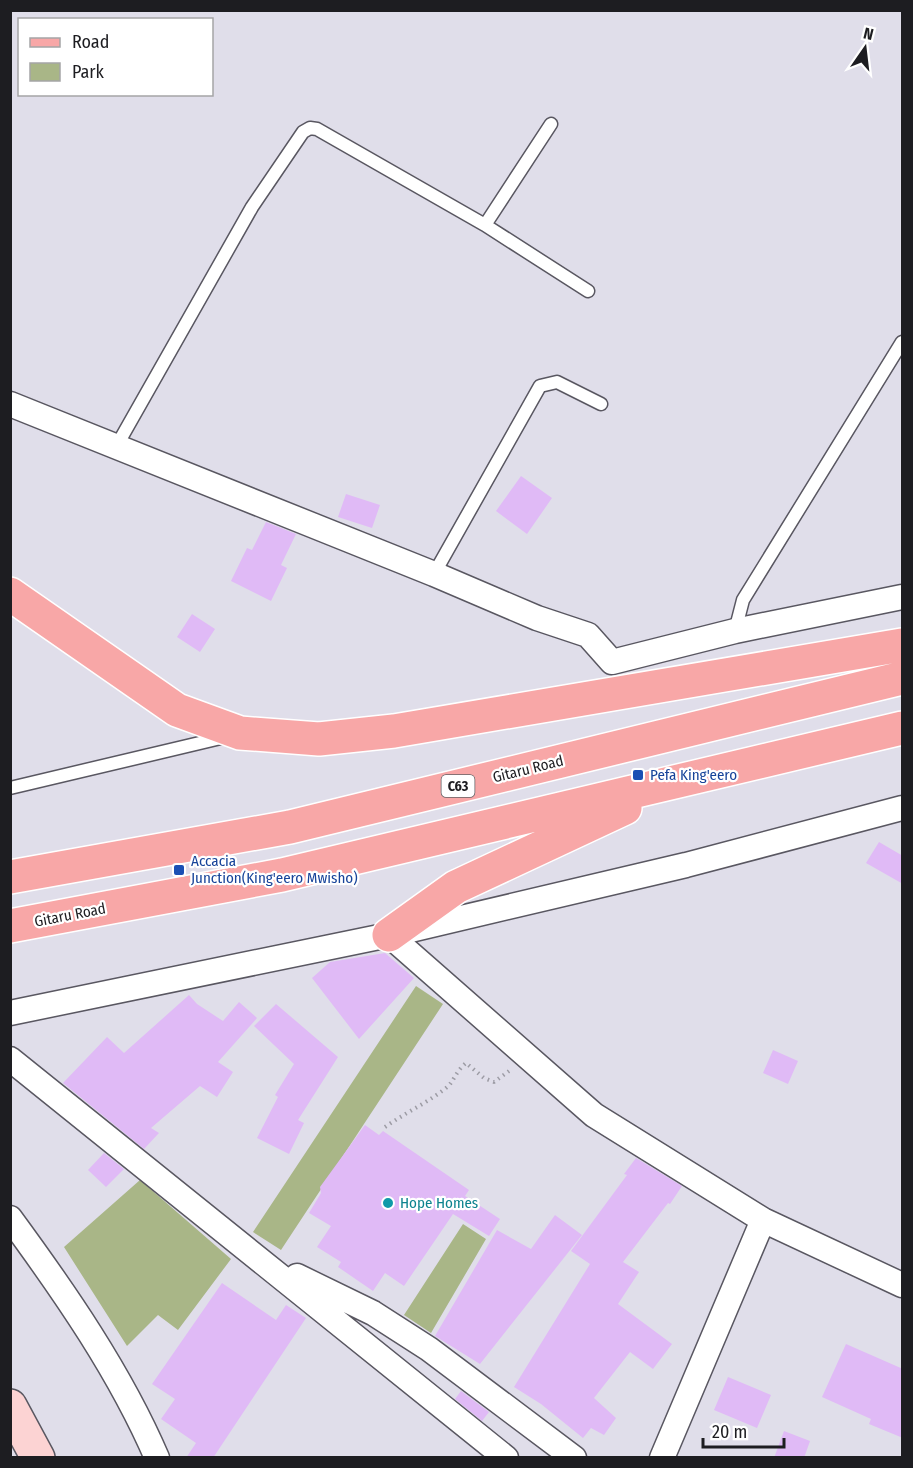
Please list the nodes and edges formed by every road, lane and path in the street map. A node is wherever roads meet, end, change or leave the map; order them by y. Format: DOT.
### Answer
graph roads {
  1 [pos="551,124"];
  2 [pos="485,225"];
  3 [pos="588,291"];
  4 [pos="903,342"];
  5 [pos="10,404"];
  6 [pos="601,404"];
  7 [pos="116,447"];
  8 [pos="434,574"];
  9 [pos="10,594"];
  10 [pos="903,597"];
  11 [pos="735,631"];
  12 [pos="903,645"];
  13 [pos="903,678"];
  14 [pos="903,728"];
  15 [pos="240,734"];
  16 [pos="690,779"];
  17 [pos="10,788"];
  18 [pos="903,808"];
  19 [pos="10,877"];
  20 [pos="10,926"];
  21 [pos="389,935"];
  22 [pos="10,1013"];
  23 [pos="10,1059"];
  24 [pos="510,1070"];
  25 [pos="385,1127"];
  26 [pos="10,1218"];
  27 [pos="763,1220"];
  28 [pos="257,1256"];
  29 [pos="903,1285"];
  30 [pos="10,1406"];
  31 [pos="38,1458"];
  32 [pos="157,1458"];
  33 [pos="506,1458"];
  34 [pos="574,1458"];
  35 [pos="662,1458"];
  1 -- 2 [label="lane"];
  2 -- 3 [label="lane"];
  2 -- 7 [label="lane"];
  4 -- 11 [label="lane"];
  5 -- 7 [label="street"];
  6 -- 8 [label="lane"];
  7 -- 8 [label="street"];
  8 -- 11 [label="street"];
  9 -- 15 [label="main road"];
  10 -- 11 [label="street"];
  12 -- 15 [label="main road"];
  13 -- 19 [label="main road, Gitaru Road / C63"];
  14 -- 16 [label="main road, Gitaru Road"];
  15 -- 17 [label="lane"];
  16 -- 20 [label="main road, Gitaru Road"];
  16 -- 21 [label="main road"];
  18 -- 21 [label="street"];
  21 -- 22 [label="street"];
  21 -- 27 [label="street"];
  23 -- 28 [label="street"];
  24 -- 25 [label="path"];
  26 -- 32 [label="street"];
  27 -- 29 [label="street"];
  27 -- 35 [label="street"];
  28 -- 33 [label="street"];
  28 -- 34 [label="street"];
  30 -- 31 [label="main road"];
}
